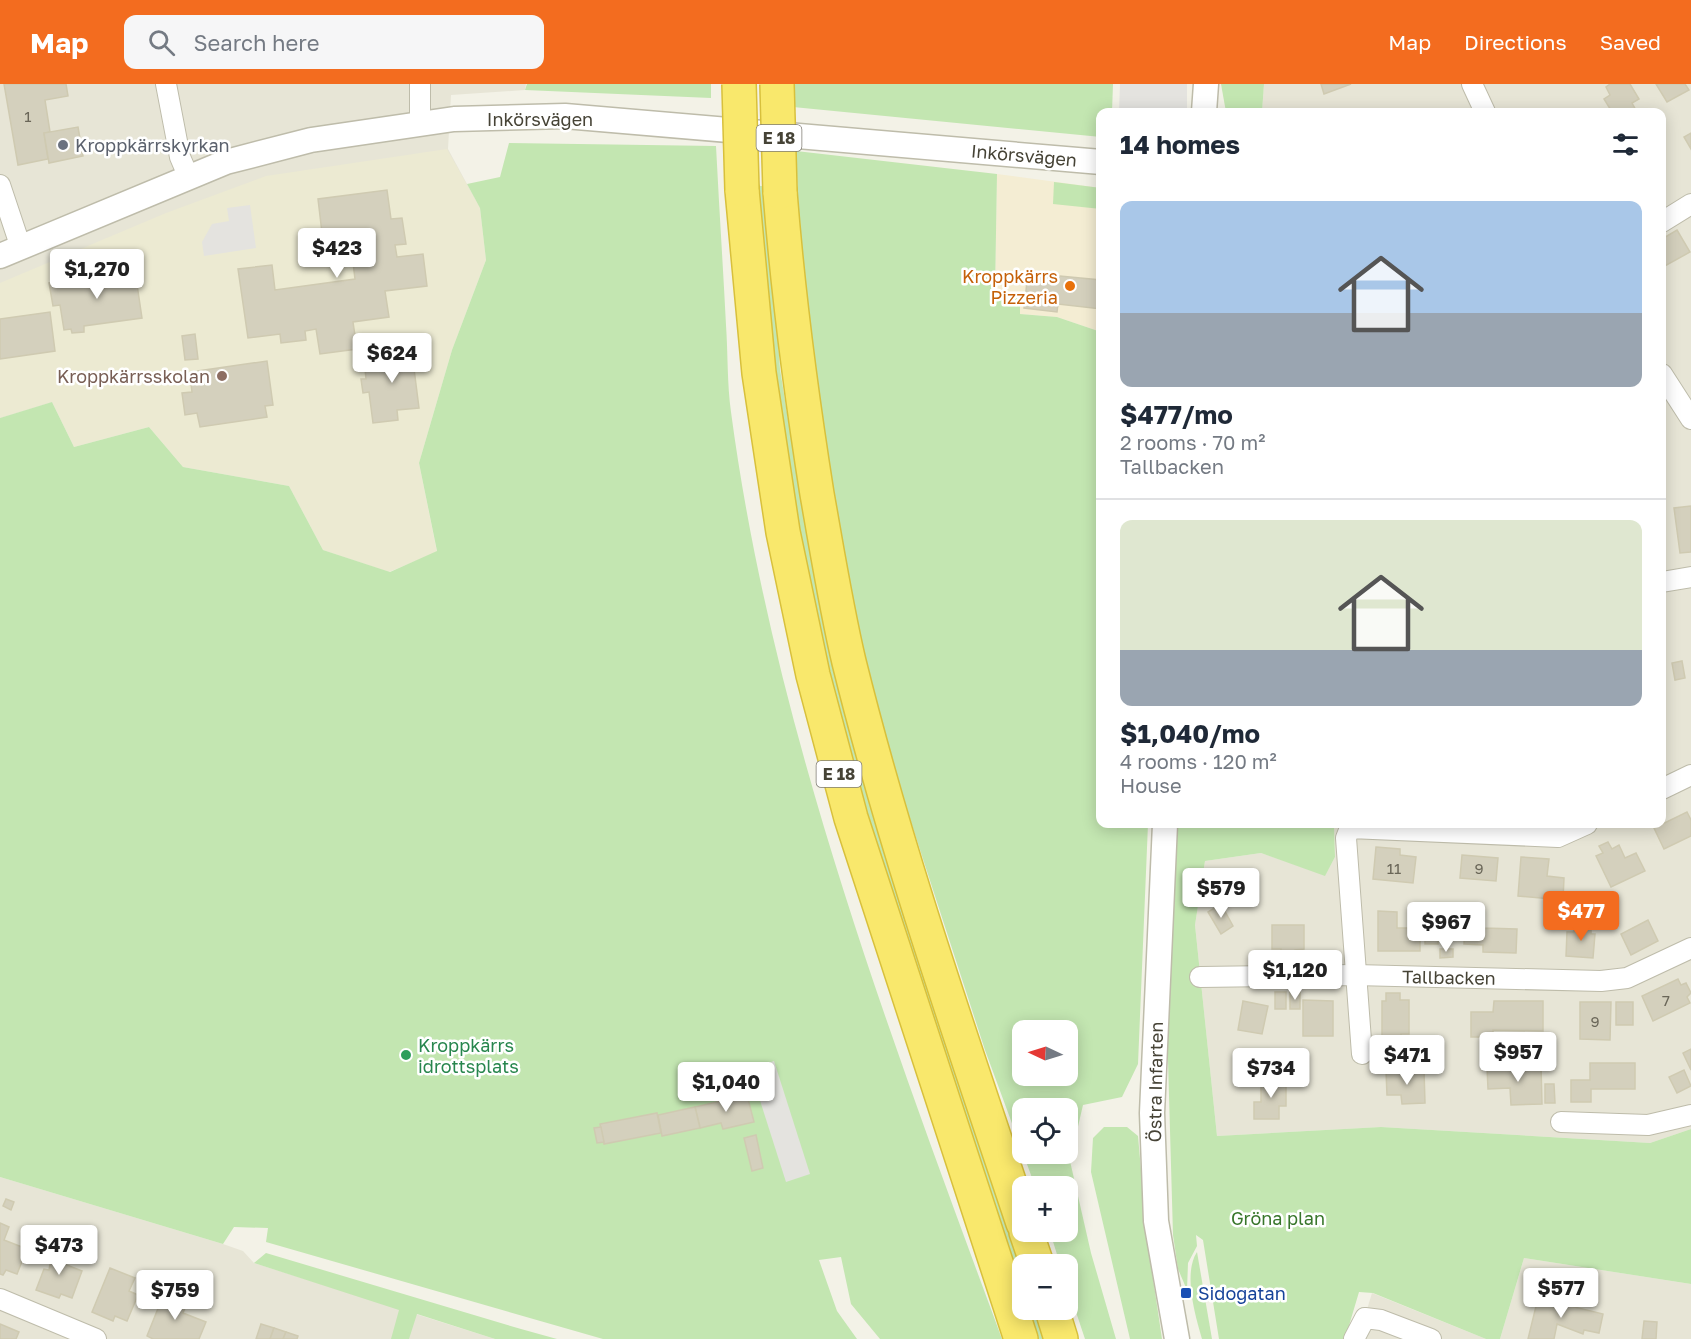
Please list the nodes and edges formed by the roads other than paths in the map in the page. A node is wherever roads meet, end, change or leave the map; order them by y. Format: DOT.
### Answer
graph roads {
  1 [pos="166,84"];
  2 [pos="420,84"];
  3 [pos="739,84"];
  4 [pos="777,84"];
  5 [pos="1206,84"];
  6 [pos="1472,84"];
  7 [pos="1204,108"];
  8 [pos="1483,108"];
  9 [pos="420,123"];
  10 [pos="1096,162"];
  11 [pos="189,177"];
  12 [pos="0,184"];
  13 [pos="1691,204"];
  14 [pos="1666,220"];
  15 [pos="11,252"];
  16 [pos="1666,380"];
  17 [pos="1691,419"];
  18 [pos="1691,577"];
  19 [pos="1666,581"];
  20 [pos="1691,775"];
  21 [pos="1666,787"];
  22 [pos="1165,828"];
  23 [pos="1350,828"];
  24 [pos="1350,828"];
  25 [pos="1578,828"];
  26 [pos="1691,948"];
  27 [pos="1355,975"];
  28 [pos="1200,978"];
  29 [pos="1362,1054"];
  30 [pos="1691,1115"];
  31 [pos="1561,1122"];
  32 [pos="1012,1190"];
  33 [pos="0,1299"];
  34 [pos="1055,1320"];
  35 [pos="96,1339"];
  36 [pos="1021,1339"];
  37 [pos="1061,1339"];
  38 [pos="1177,1339"];
  39 [pos="1354,1339"];
  40 [pos="1431,1339"];
  1 -- 11 [label="street"];
  2 -- 9 [label="street"];
  3 -- 36 [label="highway, E 18, bridge"];
  4 -- 32 [label="highway, E 18, bridge"];
  5 -- 7 [label="street"];
  6 -- 8 [label="street"];
  9 -- 10 [label="street, Inkörsvägen"];
  9 -- 11 [label="street, Inkörsvägen"];
  11 -- 15 [label="street, Inkörsvägen"];
  12 -- 15 [label="street"];
  13 -- 14 [label="street"];
  16 -- 17 [label="street"];
  18 -- 19 [label="street"];
  20 -- 21 [label="street"];
  22 -- 38 [label="street, Östra Infarten"];
  23 -- 25 [label="street"];
  24 -- 27 [label="street"];
  26 -- 27 [label="street, Tallbacken"];
  27 -- 28 [label="street, Tallbacken"];
  27 -- 29 [label="street"];
  30 -- 31 [label="street"];
  33 -- 35 [label="street"];
  34 -- 37 [label="highway"];
  39 -- 40 [label="street"];
}
